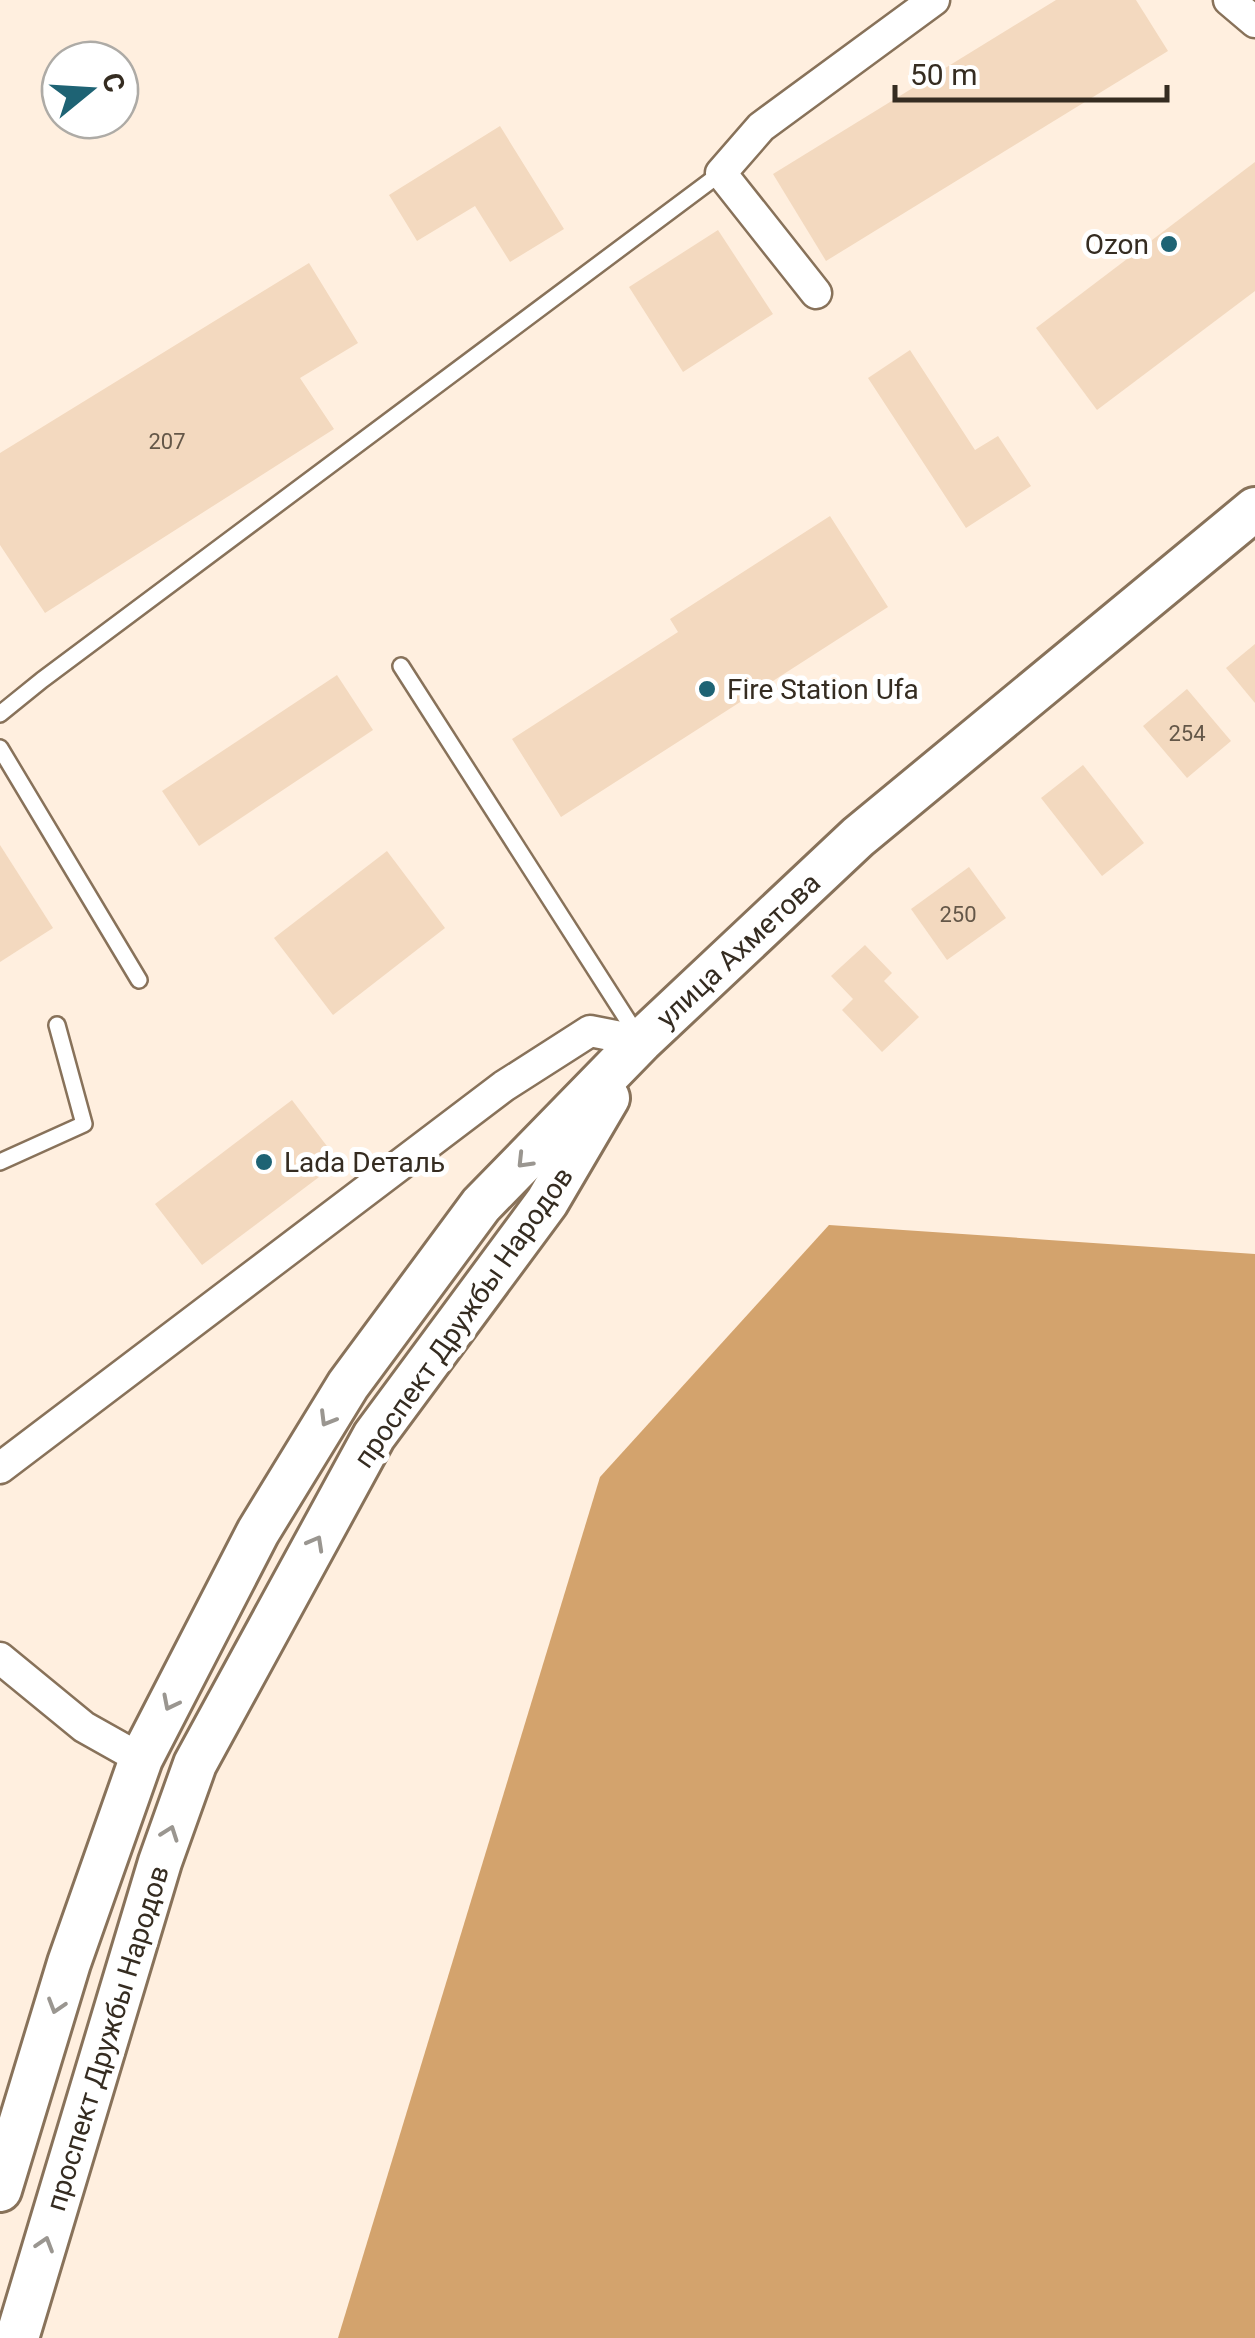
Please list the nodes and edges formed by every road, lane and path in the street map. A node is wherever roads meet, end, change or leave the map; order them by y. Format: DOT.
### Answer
graph roads {
  1 [pos="934,0"];
  2 [pos="1229,0"];
  3 [pos="1255,22"];
  4 [pos="721,173"];
  5 [pos="816,293"];
  6 [pos="1255,509"];
  7 [pos="401,666"];
  8 [pos="0,714"];
  9 [pos="0,748"];
  10 [pos="140,980"];
  11 [pos="56,1025"];
  12 [pos="642,1041"];
  13 [pos="0,1162"];
  14 [pos="0,1468"];
  15 [pos="0,1658"];
  16 [pos="141,1758"];
  17 [pos="0,2190"];
  18 [pos="17,2338"];
  1 -- 4 [label="street"];
  2 -- 3 [label="street"];
  4 -- 5 [label="street"];
  4 -- 8 [label="lane"];
  6 -- 12 [label="main road, улица Ахметова"];
  7 -- 12 [label="lane"];
  9 -- 10 [label="lane"];
  11 -- 13 [label="lane"];
  12 -- 14 [label="street, улица Ахметова"];
  12 -- 16 [label="main road, проспект Дружбы Народов, one-way"];
  18 -- 12 [label="main road, проспект Дружбы Народов, one-way"];
  15 -- 16 [label="street"];
  16 -- 17 [label="main road, проспект Дружбы Народов, one-way"];
}
